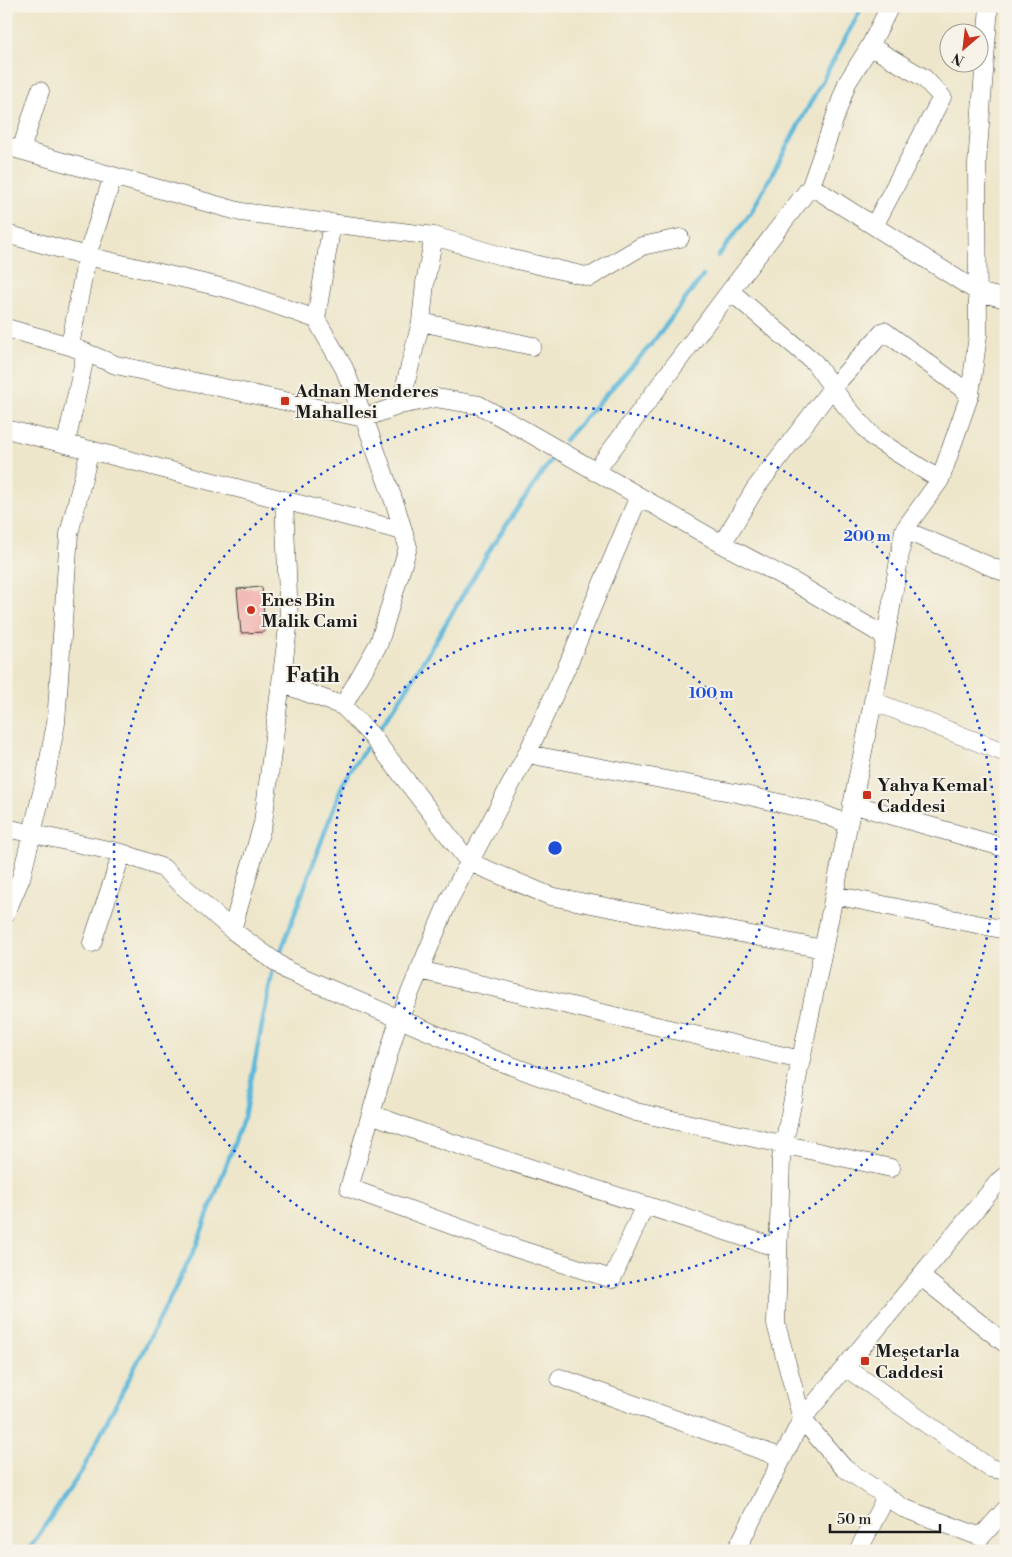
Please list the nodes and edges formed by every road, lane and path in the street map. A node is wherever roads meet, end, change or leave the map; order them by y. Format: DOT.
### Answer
graph roads {
  1 [pos="890,6"];
  2 [pos="989,6"];
  3 [pos="870,46"];
  4 [pos="40,92"];
  5 [pos="14,148"];
  6 [pos="113,176"];
  7 [pos="811,186"];
  8 [pos="332,223"];
  9 [pos="874,226"];
  10 [pos="6,234"];
  11 [pos="434,236"];
  12 [pos="680,238"];
  13 [pos="87,256"];
  14 [pos="730,291"];
  15 [pos="978,292"];
  16 [pos="1006,299"];
  17 [pos="316,319"];
  18 [pos="421,322"];
  19 [pos="6,328"];
  20 [pos="532,346"];
  21 [pos="78,349"];
  22 [pos="832,388"];
  23 [pos="970,394"];
  24 [pos="400,405"];
  25 [pos="364,418"];
  26 [pos="6,430"];
  27 [pos="66,443"];
  28 [pos="90,450"];
  29 [pos="595,472"];
  30 [pos="940,480"];
  31 [pos="639,496"];
  32 [pos="284,500"];
  33 [pos="904,530"];
  34 [pos="403,531"];
  35 [pos="722,544"];
  36 [pos="1006,573"];
  37 [pos="886,638"];
  38 [pos="281,683"];
  39 [pos="873,701"];
  40 [pos="343,706"];
  41 [pos="1006,753"];
  42 [pos="527,754"];
  43 [pos="852,804"];
  44 [pos="848,824"];
  45 [pos="6,828"];
  46 [pos="32,835"];
  47 [pos="1006,848"];
  48 [pos="122,853"];
  49 [pos="469,862"];
  50 [pos="834,895"];
  51 [pos="6,913"];
  52 [pos="232,930"];
  53 [pos="1006,930"];
  54 [pos="92,943"];
  55 [pos="823,949"];
  56 [pos="419,970"];
  57 [pos="399,1019"];
  58 [pos="801,1060"];
  59 [pos="371,1114"];
  60 [pos="784,1146"];
  61 [pos="891,1168"];
  62 [pos="1006,1175"];
  63 [pos="645,1205"];
  64 [pos="778,1248"];
  65 [pos="920,1276"];
  66 [pos="1003,1337"];
  67 [pos="845,1367"];
  68 [pos="560,1378"];
  69 [pos="802,1419"];
  70 [pos="783,1458"];
  71 [pos="1006,1471"];
  72 [pos="886,1496"];
  73 [pos="1006,1509"];
  74 [pos="736,1551"];
  75 [pos="858,1551"];
  1 -- 3 [label="street"];
  2 -- 15 [label="street"];
  3 -- 7 [label="street"];
  3 -- 9 [label="street"];
  4 -- 5 [label="street"];
  5 -- 6 [label="street"];
  6 -- 8 [label="street"];
  6 -- 13 [label="street"];
  7 -- 9 [label="street"];
  7 -- 14 [label="street"];
  8 -- 11 [label="street"];
  8 -- 17 [label="street"];
  9 -- 15 [label="street"];
  10 -- 13 [label="street"];
  11 -- 12 [label="street"];
  11 -- 18 [label="street"];
  13 -- 17 [label="street"];
  13 -- 21 [label="street"];
  14 -- 22 [label="street"];
  14 -- 29 [label="street"];
  15 -- 16 [label="street"];
  15 -- 23 [label="street"];
  17 -- 25 [label="street"];
  18 -- 20 [label="street"];
  18 -- 24 [label="street"];
  19 -- 21 [label="street"];
  21 -- 25 [label="street"];
  21 -- 27 [label="street"];
  22 -- 23 [label="street"];
  22 -- 30 [label="street"];
  22 -- 35 [label="street"];
  23 -- 30 [label="street"];
  24 -- 25 [label="street"];
  24 -- 29 [label="street"];
  25 -- 34 [label="street"];
  26 -- 27 [label="street"];
  27 -- 28 [label="street"];
  28 -- 32 [label="street"];
  28 -- 46 [label="street"];
  29 -- 31 [label="street"];
  30 -- 33 [label="street"];
  31 -- 35 [label="street"];
  31 -- 42 [label="street"];
  32 -- 34 [label="street"];
  32 -- 38 [label="street"];
  33 -- 36 [label="street"];
  33 -- 37 [label="street"];
  34 -- 40 [label="street"];
  35 -- 37 [label="street"];
  37 -- 39 [label="street"];
  38 -- 40 [label="street"];
  38 -- 52 [label="street"];
  39 -- 41 [label="street"];
  39 -- 43 [label="street"];
  40 -- 49 [label="street"];
  42 -- 44 [label="street"];
  42 -- 49 [label="street"];
  43 -- 44 [label="street"];
  43 -- 47 [label="street"];
  44 -- 50 [label="street"];
  45 -- 46 [label="street"];
  46 -- 48 [label="street"];
  46 -- 51 [label="street"];
  48 -- 52 [label="street"];
  48 -- 54 [label="street"];
  49 -- 55 [label="street"];
  49 -- 56 [label="street"];
  50 -- 53 [label="street"];
  50 -- 55 [label="street"];
  52 -- 57 [label="street"];
  55 -- 58 [label="street"];
  56 -- 57 [label="street"];
  56 -- 58 [label="street"];
  57 -- 59 [label="street"];
  57 -- 60 [label="street"];
  58 -- 60 [label="street"];
  59 -- 63 [label="street"];
  59 -- 63 [label="street"];
  60 -- 61 [label="street"];
  60 -- 64 [label="street"];
  62 -- 65 [label="street"];
  63 -- 64 [label="street"];
  64 -- 69 [label="street"];
  65 -- 66 [label="street"];
  65 -- 67 [label="street"];
  67 -- 69 [label="street"];
  67 -- 71 [label="street"];
  68 -- 70 [label="street"];
  69 -- 70 [label="street"];
  69 -- 72 [label="street"];
  70 -- 74 [label="street"];
  72 -- 73 [label="street"];
  72 -- 75 [label="street"];
}
